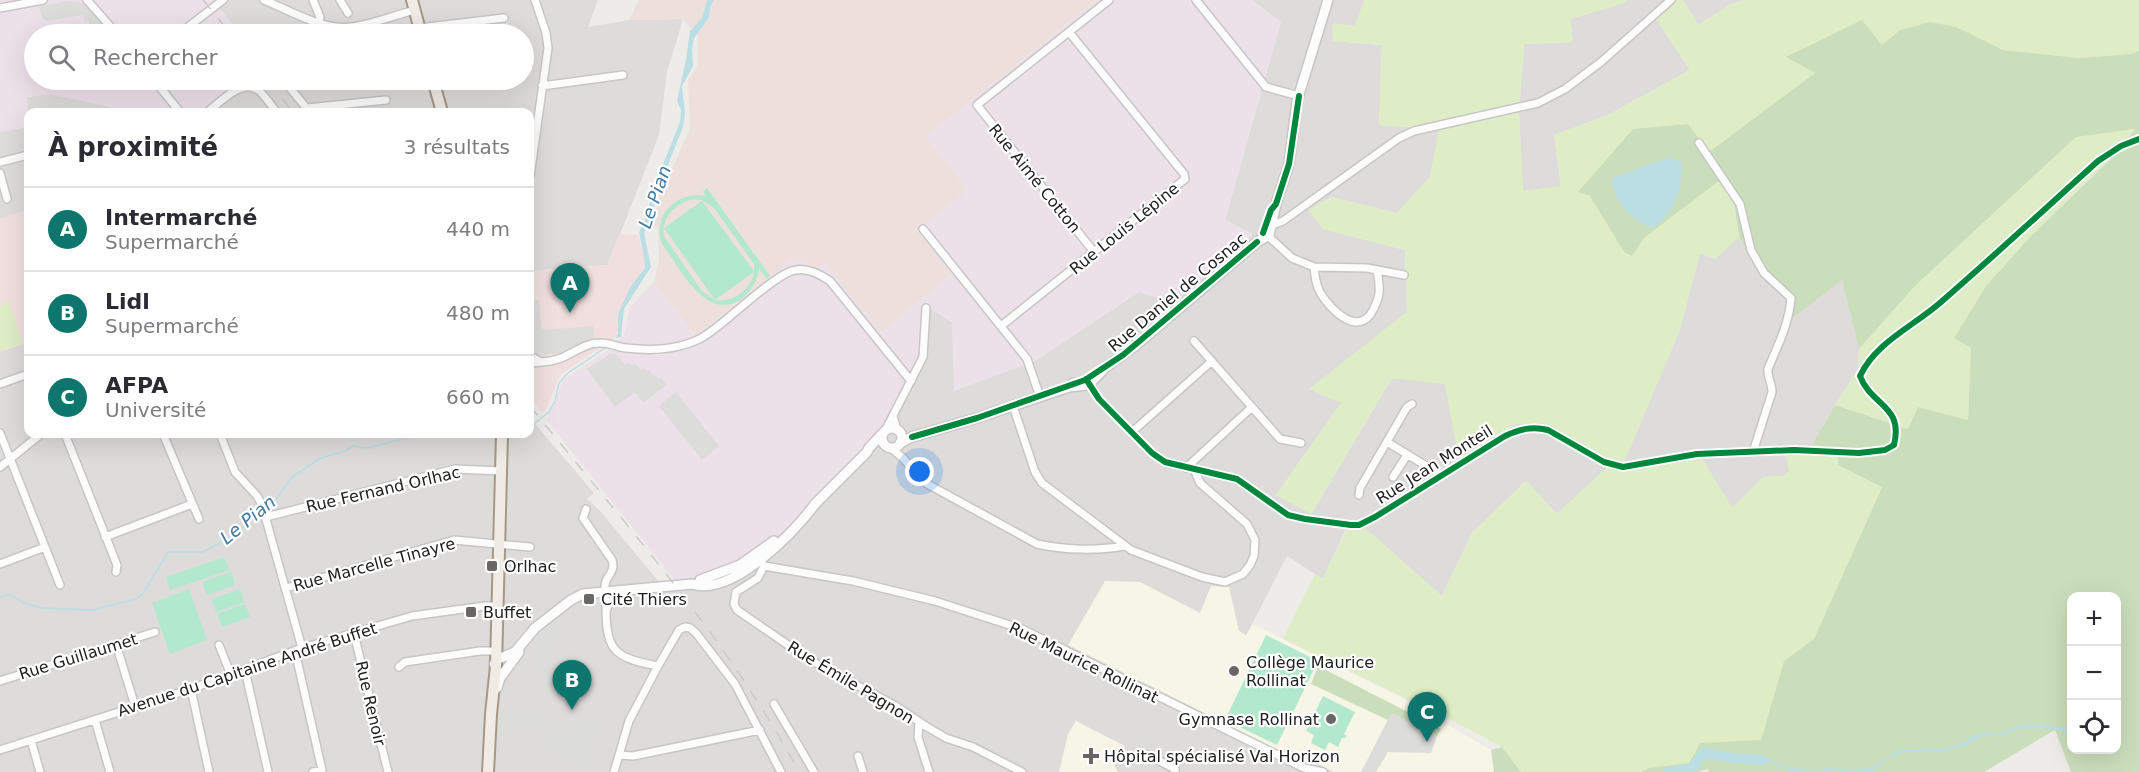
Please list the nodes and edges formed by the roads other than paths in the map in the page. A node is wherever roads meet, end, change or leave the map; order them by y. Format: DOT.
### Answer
graph roads {
  1 [pos="43,0"];
  2 [pos="87,0"];
  3 [pos="223,0"];
  4 [pos="266,0"];
  5 [pos="340,0"];
  6 [pos="535,0"];
  7 [pos="1109,0"];
  8 [pos="1196,0"];
  9 [pos="1328,0"];
  10 [pos="1671,0"];
  11 [pos="315,1"];
  12 [pos="414,5"];
  13 [pos="0,8"];
  14 [pos="348,14"];
  15 [pos="504,18"];
  16 [pos="319,22"];
  17 [pos="108,24"];
  18 [pos="192,24"];
  19 [pos="327,24"];
  20 [pos="361,24"];
  21 [pos="418,24"];
  22 [pos="465,24"];
  23 [pos="1069,32"];
  24 [pos="623,75"];
  25 [pos="542,86"];
  26 [pos="162,90"];
  27 [pos="237,90"];
  28 [pos="259,90"];
  29 [pos="292,90"];
  30 [pos="436,90"];
  31 [pos="1299,96"];
  32 [pos="386,100"];
  33 [pos="177,108"];
  34 [pos="212,108"];
  35 [pos="274,108"];
  36 [pos="306,108"];
  37 [pos="324,108"];
  38 [pos="441,108"];
  39 [pos="2139,139"];
  40 [pos="1699,143"];
  41 [pos="534,146"];
  42 [pos="24,156"];
  43 [pos="0,162"];
  44 [pos="0,173"];
  45 [pos="7,199"];
  46 [pos="923,229"];
  47 [pos="1268,229"];
  48 [pos="1094,252"];
  49 [pos="1314,267"];
  50 [pos="1377,270"];
  51 [pos="1404,275"];
  52 [pos="926,308"];
  53 [pos="1000,326"];
  54 [pos="1194,341"];
  55 [pos="534,358"];
  56 [pos="1212,361"];
  57 [pos="541,362"];
  58 [pos="534,363"];
  59 [pos="24,375"];
  60 [pos="910,381"];
  61 [pos="1088,381"];
  62 [pos="0,384"];
  63 [pos="1072,387"];
  64 [pos="1040,397"];
  65 [pos="1099,399"];
  66 [pos="1412,404"];
  67 [pos="1013,406"];
  68 [pos="1252,407"];
  69 [pos="892,413"];
  70 [pos="898,431"];
  71 [pos="1132,432"];
  72 [pos="0,433"];
  73 [pos="884,433"];
  74 [pos="912,437"];
  75 [pos="36,438"];
  76 [pos="66,438"];
  77 [pos="165,438"];
  78 [pos="222,438"];
  79 [pos="505,438"];
  80 [pos="1387,442"];
  81 [pos="1301,443"];
  82 [pos="895,446"];
  83 [pos="867,452"];
  84 [pos="1753,452"];
  85 [pos="1407,454"];
  86 [pos="10,459"];
  87 [pos="0,467"];
  88 [pos="1186,468"];
  89 [pos="1194,469"];
  90 [pos="502,471"];
  91 [pos="1441,475"];
  92 [pos="1394,477"];
  93 [pos="1359,495"];
  94 [pos="816,503"];
  95 [pos="192,504"];
  96 [pos="586,508"];
  97 [pos="264,512"];
  98 [pos="199,519"];
  99 [pos="105,537"];
  100 [pos="499,544"];
  101 [pos="1124,546"];
  102 [pos="45,547"];
  103 [pos="530,548"];
  104 [pos="756,562"];
  105 [pos="0,564"];
  106 [pos="116,572"];
  107 [pos="692,584"];
  108 [pos="60,585"];
  109 [pos="286,588"];
  110 [pos="621,591"];
  111 [pos="606,592"];
  112 [pos="496,606"];
  113 [pos="606,612"];
  114 [pos="155,632"];
  115 [pos="354,634"];
  116 [pos="525,640"];
  117 [pos="116,644"];
  118 [pos="219,645"];
  119 [pos="299,649"];
  120 [pos="497,657"];
  121 [pos="658,666"];
  122 [pos="399,667"];
  123 [pos="245,670"];
  124 [pos="231,675"];
  125 [pos="0,681"];
  126 [pos="191,689"];
  127 [pos="774,704"];
  128 [pos="135,706"];
  129 [pos="94,720"];
  130 [pos="919,722"];
  131 [pos="927,727"];
  132 [pos="760,730"];
  133 [pos="31,740"];
  134 [pos="921,744"];
  135 [pos="0,750"];
  136 [pos="1146,754"];
  137 [pos="620,755"];
  138 [pos="858,756"];
  139 [pos="1306,770"];
  140 [pos="810,771"];
  141 [pos="40,772"];
  142 [pos="110,772"];
  143 [pos="209,772"];
  144 [pos="268,772"];
  145 [pos="314,772"];
  146 [pos="388,772"];
  147 [pos="488,772"];
  148 [pos="614,772"];
  149 [pos="781,772"];
  150 [pos="863,772"];
  151 [pos="929,772"];
  152 [pos="1022,772"];
  153 [pos="1175,772"];
  154 [pos="1323,772"];
  155 [pos="1328,772"];
  1 -- 13 [label="street"];
  2 -- 17 [label="street"];
  3 -- 18 [label="street"];
  4 -- 16 [label="street"];
  5 -- 14 [label="street"];
  6 -- 25 [label="street"];
  7 -- 23 [label="street"];
  8 -- 31 [label="street"];
  9 -- 31 [label="street, Rue Daniel de Cosnac"];
  10 -- 47 [label="street"];
  11 -- 16 [label="street"];
  12 -- 20 [label="street"];
  12 -- 21 [label="main road"];
  15 -- 22 [label="street"];
  16 -- 19 [label="street"];
  23 -- 48 [label="street, Rue Louis Lépine"];
  23 -- 48 [label="street, Rue Aimé Cotton"];
  24 -- 25 [label="street"];
  25 -- 41 [label="street"];
  26 -- 33 [label="street"];
  27 -- 34 [label="street"];
  28 -- 35 [label="street"];
  29 -- 36 [label="street"];
  30 -- 38 [label="main road"];
  31 -- 47 [label="street, Rue Daniel de Cosnac"];
  32 -- 37 [label="street"];
  39 -- 84 [label="street, Rue Jean Monteil"];
  40 -- 84 [label="street"];
  42 -- 43 [label="street"];
  44 -- 45 [label="street"];
  46 -- 53 [label="street"];
  47 -- 49 [label="street"];
  47 -- 61 [label="street, Rue Daniel de Cosnac"];
  48 -- 53 [label="street, Rue Louis Lépine"];
  49 -- 50 [label="street"];
  49 -- 50 [label="street"];
  50 -- 51 [label="street"];
  52 -- 60 [label="street"];
  53 -- 64 [label="street"];
  54 -- 56 [label="street"];
  55 -- 57 [label="street"];
  56 -- 68 [label="street"];
  56 -- 71 [label="street"];
  57 -- 58 [label="street"];
  57 -- 60 [label="street"];
  59 -- 62 [label="street"];
  60 -- 69 [label="street"];
  61 -- 63 [label="street, Rue Daniel de Cosnac"];
  61 -- 65 [label="street, Rue Jean Monteil"];
  63 -- 64 [label="street, Rue Daniel de Cosnac"];
  63 -- 65 [label="street, Rue Jean Monteil"];
  64 -- 67 [label="street, Rue Daniel de Cosnac"];
  65 -- 71 [label="street, Rue Jean Monteil"];
  66 -- 80 [label="street"];
  67 -- 74 [label="street, Rue Daniel de Cosnac"];
  67 -- 101 [label="street"];
  68 -- 81 [label="street"];
  68 -- 88 [label="street"];
  69 -- 70 [label="street"];
  69 -- 73 [label="street"];
  70 -- 73 [label="street"];
  70 -- 74 [label="street"];
  70 -- 82 [label="street"];
  71 -- 88 [label="street, Rue Jean Monteil"];
  72 -- 86 [label="street"];
  73 -- 82 [label="street"];
  73 -- 83 [label="street"];
  74 -- 82 [label="street, Rue Daniel de Cosnac"];
  75 -- 86 [label="street"];
  76 -- 99 [label="street"];
  77 -- 95 [label="street"];
  78 -- 97 [label="street"];
  79 -- 90 [label="main road"];
  80 -- 85 [label="street"];
  80 -- 93 [label="street"];
  82 -- 83 [label="street, Rue Daniel de Cosnac"];
  82 -- 101 [label="street"];
  83 -- 94 [label="street"];
  84 -- 91 [label="street, Rue Jean Monteil"];
  85 -- 91 [label="street"];
  85 -- 92 [label="street"];
  86 -- 87 [label="street"];
  86 -- 102 [label="street"];
  88 -- 89 [label="street, Rue Jean Monteil"];
  89 -- 91 [label="street, Rue Jean Monteil"];
  89 -- 101 [label="street"];
  90 -- 97 [label="street, Rue Fernand Orlhac"];
  90 -- 100 [label="main road"];
  94 -- 104 [label="street"];
  94 -- 104 [label="street"];
  95 -- 98 [label="street"];
  95 -- 99 [label="street"];
  96 -- 111 [label="street"];
  97 -- 109 [label="street"];
  99 -- 106 [label="street"];
  100 -- 103 [label="street, Rue Marcelle Tinayre"];
  100 -- 109 [label="street, Rue Marcelle Tinayre"];
  100 -- 112 [label="main road"];
  102 -- 105 [label="street"];
  102 -- 108 [label="street"];
  104 -- 107 [label="street"];
  104 -- 107 [label="street"];
  104 -- 130 [label="street, Rue Émile Pagnon"];
  104 -- 139 [label="street, Rue Maurice Rollinat"];
  107 -- 110 [label="street"];
  109 -- 119 [label="street"];
  110 -- 111 [label="street"];
  110 -- 113 [label="street"];
  111 -- 113 [label="street"];
  111 -- 116 [label="street"];
  112 -- 115 [label="street, Avenue du Capitaine André Buffet"];
  112 -- 120 [label="main road"];
  113 -- 121 [label="street"];
  114 -- 117 [label="street, Rue Guillaumet"];
  115 -- 119 [label="street, Avenue du Capitaine André Buffet"];
  115 -- 146 [label="street, Rue Renoir"];
  116 -- 120 [label="street"];
  116 -- 120 [label="street"];
  117 -- 125 [label="street, Rue Guillaumet"];
  117 -- 128 [label="street"];
  118 -- 124 [label="street"];
  119 -- 123 [label="street, Avenue du Capitaine André Buffet"];
  119 -- 145 [label="street"];
  120 -- 122 [label="street"];
  120 -- 147 [label="main road"];
  121 -- 132 [label="street"];
  121 -- 137 [label="street"];
  123 -- 124 [label="street, Avenue du Capitaine André Buffet"];
  123 -- 144 [label="street"];
  124 -- 126 [label="street, Avenue du Capitaine André Buffet"];
  126 -- 128 [label="street, Avenue du Capitaine André Buffet"];
  126 -- 143 [label="street"];
  127 -- 140 [label="street"];
  128 -- 129 [label="street, Avenue du Capitaine André Buffet"];
  129 -- 133 [label="street, Avenue du Capitaine André Buffet"];
  129 -- 142 [label="street"];
  130 -- 131 [label="street, Rue Émile Pagnon"];
  130 -- 134 [label="street"];
  131 -- 134 [label="street"];
  131 -- 152 [label="street, Rue Émile Pagnon"];
  132 -- 137 [label="street"];
  132 -- 149 [label="street"];
  133 -- 135 [label="street, Avenue du Capitaine André Buffet"];
  133 -- 141 [label="street"];
  134 -- 151 [label="street"];
  136 -- 153 [label="street"];
  137 -- 148 [label="street"];
  138 -- 150 [label="street"];
  139 -- 154 [label="street, Rue Maurice Rollinat"];
  154 -- 155 [label="street, Rue Maurice Rollinat"];
}
